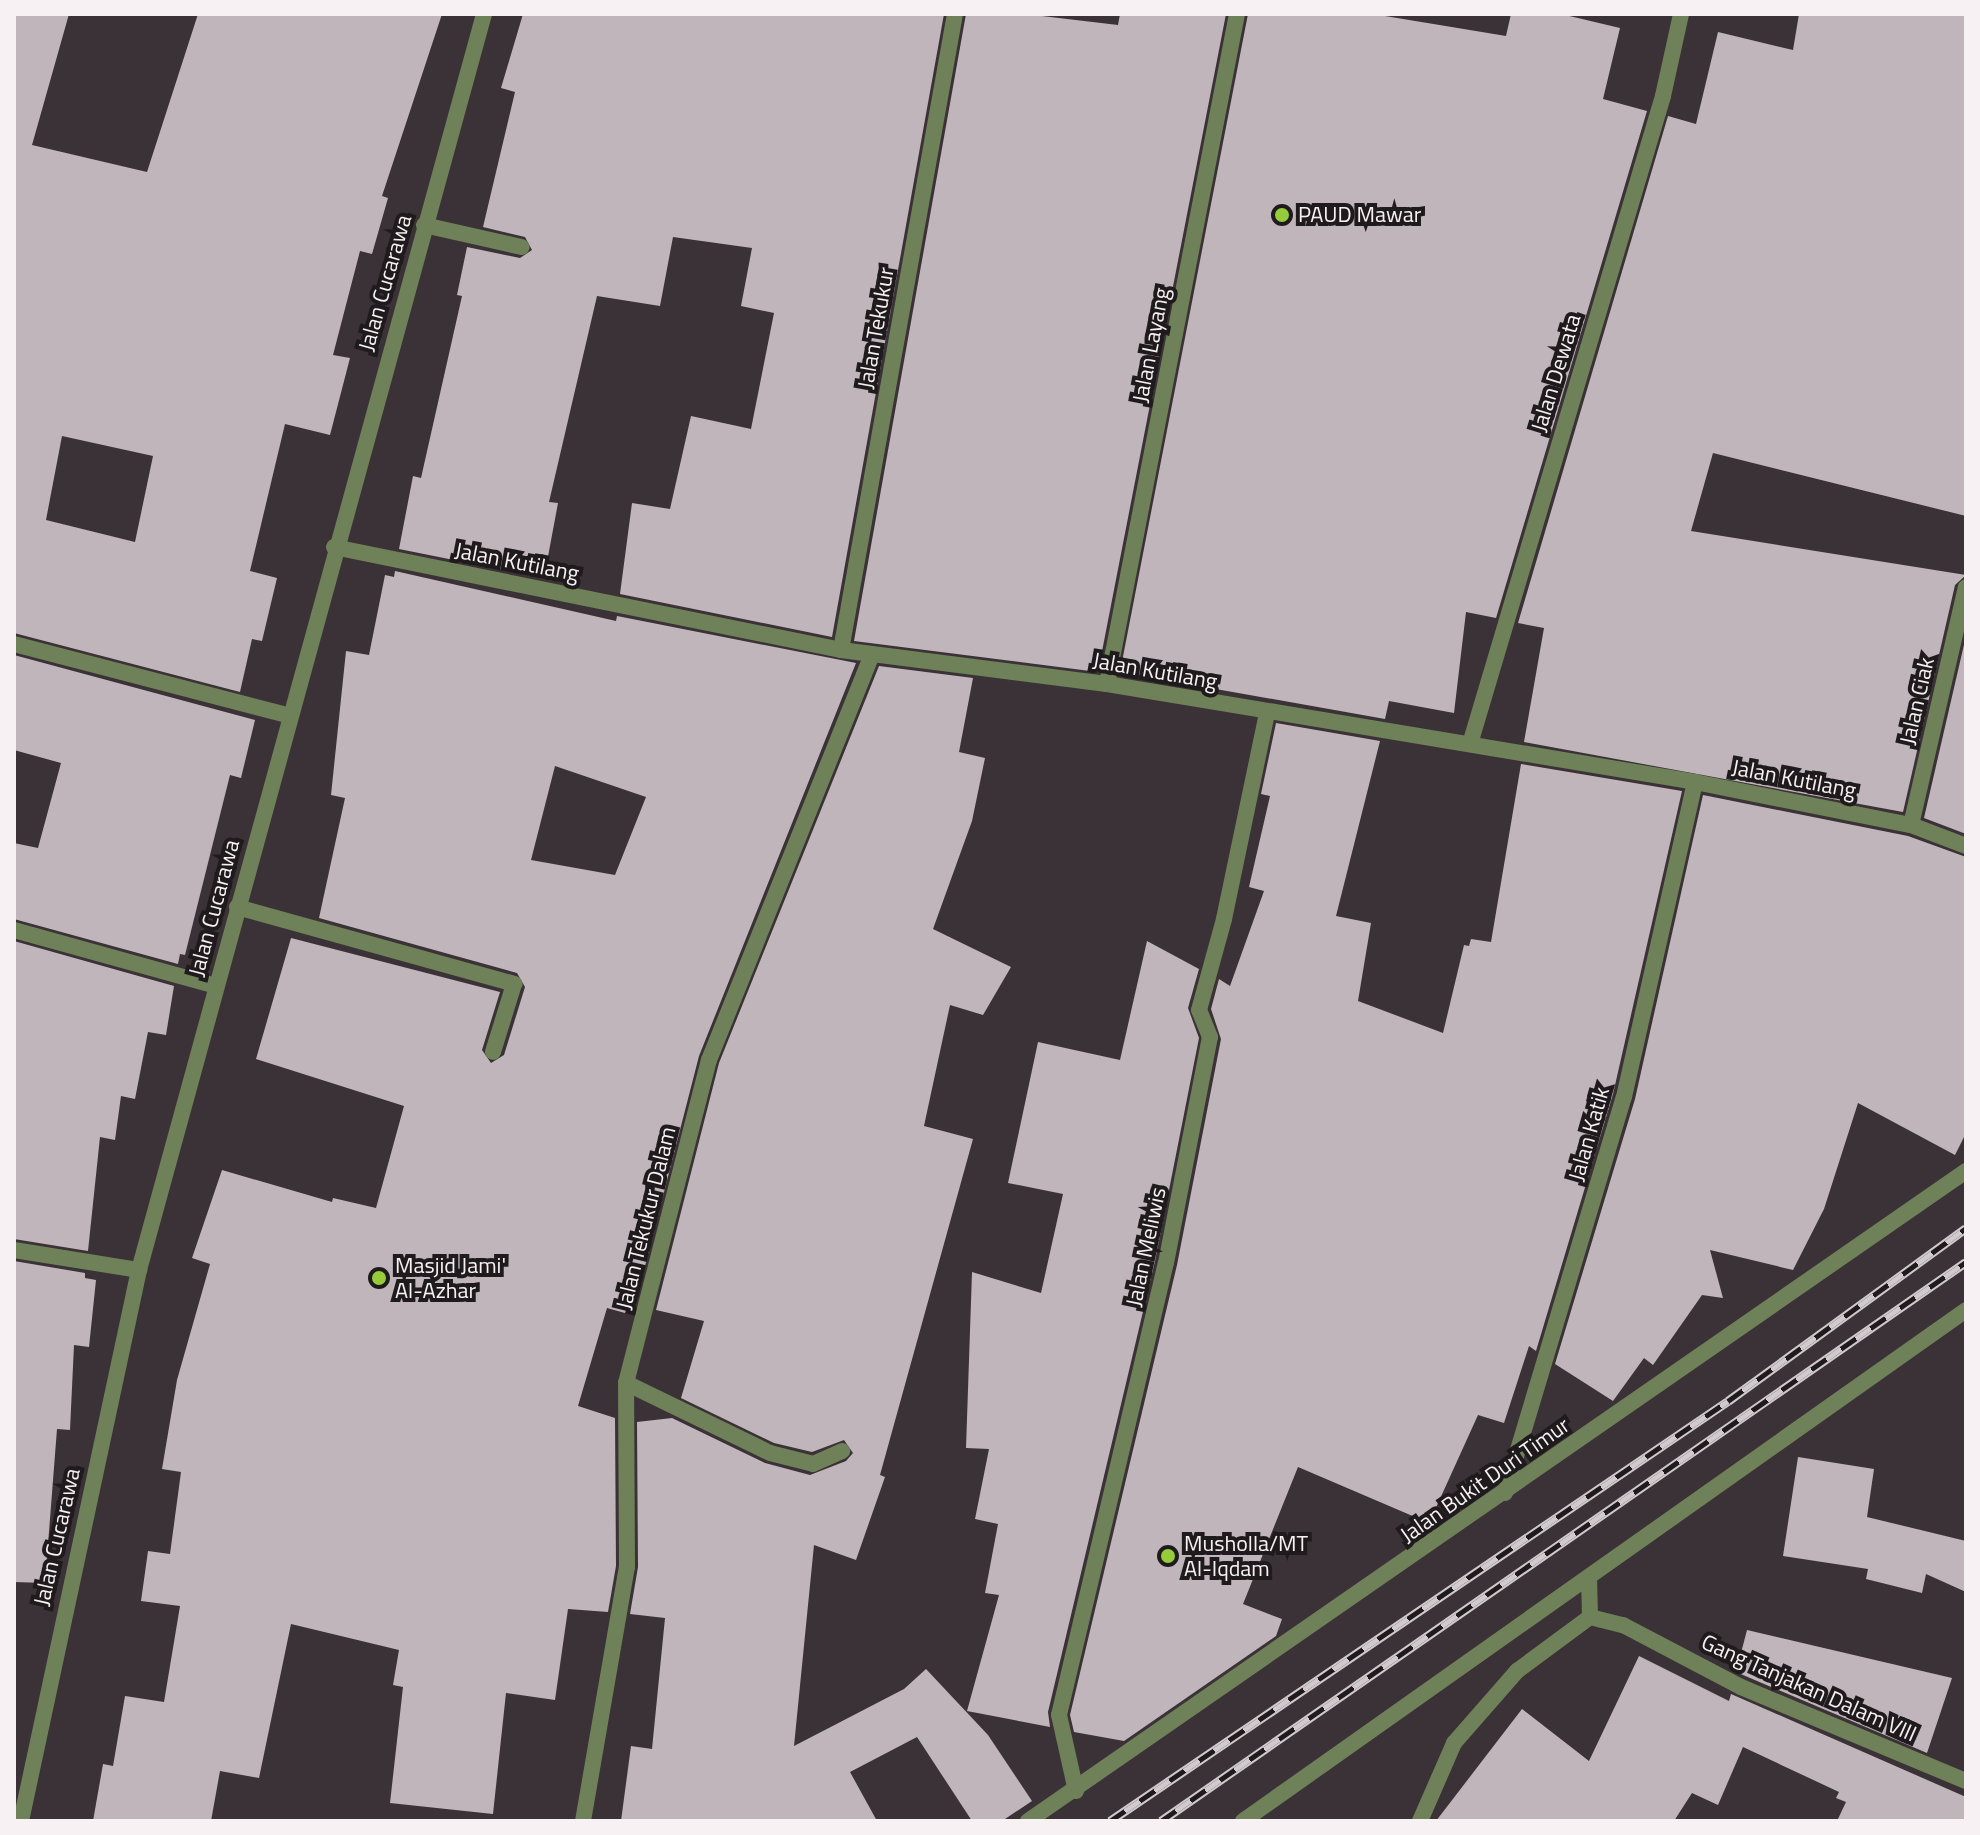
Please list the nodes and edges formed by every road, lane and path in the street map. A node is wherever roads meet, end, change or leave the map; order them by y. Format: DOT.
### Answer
graph roads {
  1 [pos="484,14"];
  2 [pos="955,14"];
  3 [pos="1237,14"];
  4 [pos="1681,14"];
  5 [pos="424,225"];
  6 [pos="522,247"];
  7 [pos="342,549"];
  8 [pos="1966,587"];
  9 [pos="14,644"];
  10 [pos="841,650"];
  11 [pos="872,654"];
  12 [pos="1107,684"];
  13 [pos="1267,713"];
  14 [pos="290,716"];
  15 [pos="1470,744"];
  16 [pos="1695,782"];
  17 [pos="1911,825"];
  18 [pos="1966,846"];
  19 [pos="237,907"];
  20 [pos="14,930"];
  21 [pos="216,986"];
  22 [pos="493,1052"];
  23 [pos="1966,1171"];
  24 [pos="14,1250"];
  25 [pos="139,1270"];
  26 [pos="1966,1310"];
  27 [pos="626,1383"];
  28 [pos="842,1451"];
  29 [pos="1505,1493"];
  30 [pos="1589,1577"];
  31 [pos="1590,1617"];
  32 [pos="1966,1781"];
  33 [pos="1076,1791"];
  34 [pos="21,1821"];
  35 [pos="583,1821"];
  36 [pos="1028,1821"];
  37 [pos="1243,1821"];
  38 [pos="1420,1821"];
  1 -- 5 [label="street, Jalan Cucarawa"];
  2 -- 10 [label="street, Jalan Tekukur"];
  3 -- 12 [label="street, Jalan Layang"];
  4 -- 15 [label="street, Jalan Dewata"];
  5 -- 6 [label="street"];
  5 -- 7 [label="street, Jalan Cucarawa"];
  7 -- 10 [label="street, Jalan Kutilang"];
  7 -- 14 [label="street, Jalan Cucarawa"];
  8 -- 17 [label="street, Jalan Ciak"];
  9 -- 14 [label="street"];
  10 -- 11 [label="street, Jalan Kutilang"];
  11 -- 12 [label="street, Jalan Kutilang"];
  11 -- 27 [label="street, Jalan Tekukur Dalam"];
  12 -- 13 [label="street, Jalan Kutilang"];
  13 -- 15 [label="street, Jalan Kutilang"];
  13 -- 33 [label="street, Jalan Meliwis"];
  14 -- 19 [label="street, Jalan Cucarawa"];
  15 -- 16 [label="street, Jalan Kutilang"];
  16 -- 17 [label="street, Jalan Kutilang"];
  16 -- 29 [label="street, Jalan Katik"];
  17 -- 18 [label="street, Jalan Kutilang"];
  19 -- 21 [label="street, Jalan Cucarawa"];
  19 -- 22 [label="street"];
  20 -- 21 [label="street"];
  21 -- 25 [label="street, Jalan Cucarawa"];
  23 -- 29 [label="street, Jalan Bukit Duri Timur"];
  24 -- 25 [label="street"];
  25 -- 34 [label="street, Jalan Cucarawa"];
  26 -- 30 [label="street"];
  27 -- 28 [label="street"];
  27 -- 35 [label="street, Jalan Tekukur Dalam"];
  29 -- 33 [label="street, Jalan Bukit Duri Timur"];
  30 -- 31 [label="street"];
  30 -- 37 [label="street"];
  31 -- 32 [label="street, Gang Tanjakan Dalam VIII"];
  31 -- 38 [label="street"];
  33 -- 36 [label="street, Jalan Bukit Duri Timur"];
}
